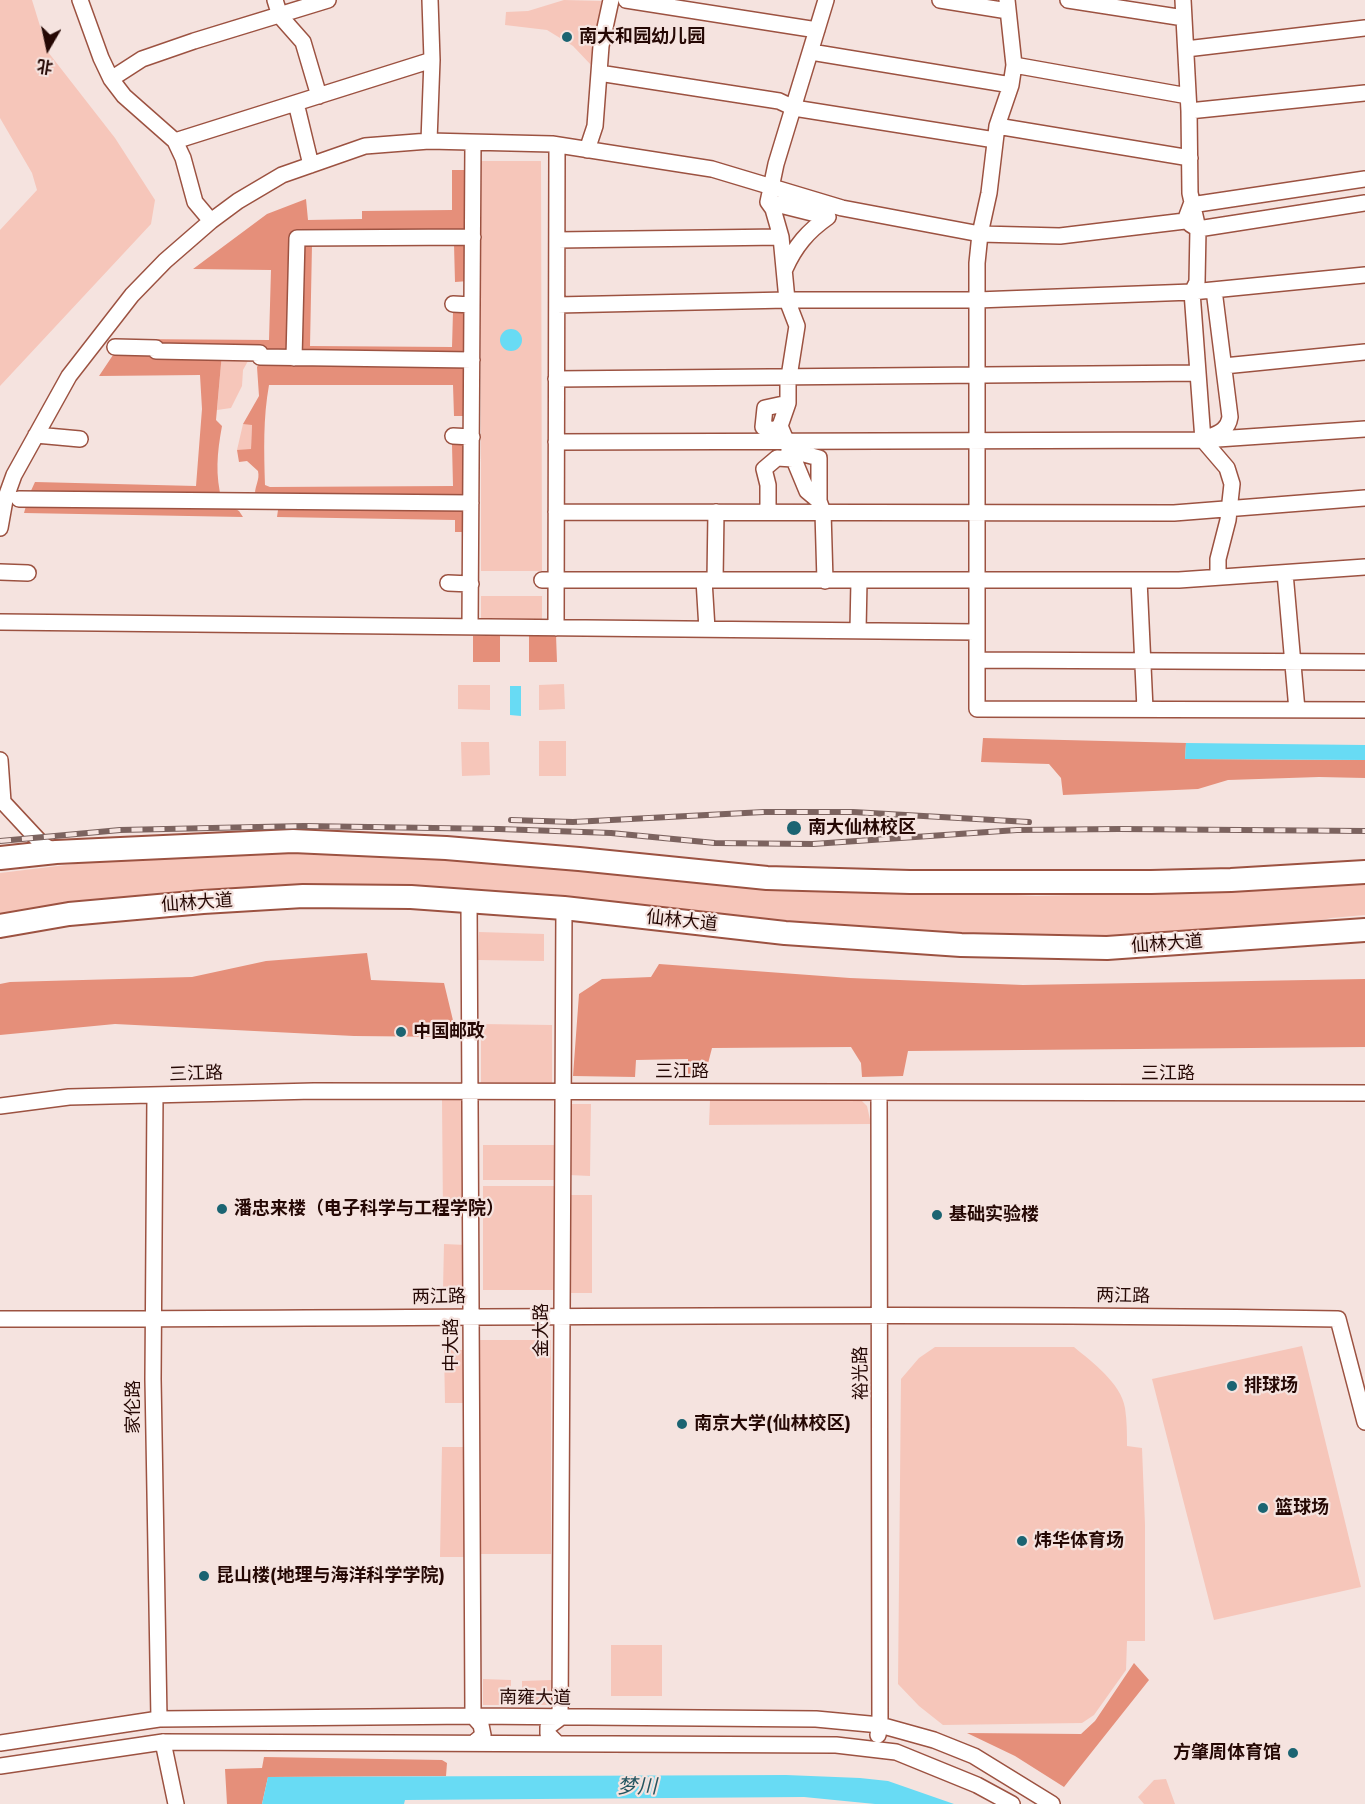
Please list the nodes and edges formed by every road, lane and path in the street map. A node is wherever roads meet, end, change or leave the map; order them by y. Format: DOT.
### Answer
graph roads {
  1 [pos="80,0"];
  2 [pos="275,0"];
  3 [pos="328,0"];
  4 [pos="430,0"];
  5 [pos="611,0"];
  6 [pos="626,0"];
  7 [pos="826,0"];
  8 [pos="940,0"];
  9 [pos="1068,0"];
  10 [pos="1183,0"];
  11 [pos="1007,6"];
  12 [pos="280,16"];
  13 [pos="1184,18"];
  14 [pos="1365,28"];
  15 [pos="817,30"];
  16 [pos="1186,50"];
  17 [pos="811,52"];
  18 [pos="432,60"];
  19 [pos="1014,65"];
  20 [pos="599,72"];
  21 [pos="111,79"];
  22 [pos="1011,85"];
  23 [pos="1365,93"];
  24 [pos="319,96"];
  25 [pos="296,103"];
  26 [pos="1189,104"];
  27 [pos="794,108"];
  28 [pos="996,133"];
  29 [pos="175,141"];
  30 [pos="429,141"];
  31 [pos="473,143"];
  32 [pos="557,145"];
  33 [pos="587,150"];
  34 [pos="1190,158"];
  35 [pos="311,165"];
  36 [pos="1365,179"];
  37 [pos="1365,194"];
  38 [pos="769,195"];
  39 [pos="1365,203"];
  40 [pos="1191,205"];
  41 [pos="211,221"];
  42 [pos="1191,225"];
  43 [pos="980,234"];
  44 [pos="473,237"];
  45 [pos="781,237"];
  46 [pos="557,240"];
  47 [pos="784,273"];
  48 [pos="1365,275"];
  49 [pos="1214,290"];
  50 [pos="1192,292"];
  51 [pos="787,300"];
  52 [pos="977,300"];
  53 [pos="453,304"];
  54 [pos="472,305"];
  55 [pos="557,305"];
  56 [pos="115,347"];
  57 [pos="1365,352"];
  58 [pos="294,358"];
  59 [pos="472,360"];
  60 [pos="1224,366"];
  61 [pos="1198,373"];
  62 [pos="976,374"];
  63 [pos="789,377"];
  64 [pos="556,379"];
  65 [pos="1365,429"];
  66 [pos="36,435"];
  67 [pos="453,436"];
  68 [pos="472,436"];
  69 [pos="80,439"];
  70 [pos="1203,440"];
  71 [pos="976,441"];
  72 [pos="556,442"];
  73 [pos="789,450"];
  74 [pos="1365,498"];
  75 [pos="19,499"];
  76 [pos="471,502"];
  77 [pos="821,506"];
  78 [pos="1229,510"];
  79 [pos="556,512"];
  80 [pos="716,512"];
  81 [pos="768,512"];
  82 [pos="976,513"];
  83 [pos="0,528"];
  84 [pos="1365,567"];
  85 [pos="0,572"];
  86 [pos="28,573"];
  87 [pos="1285,573"];
  88 [pos="1218,577"];
  89 [pos="710,580"];
  90 [pos="976,580"];
  91 [pos="1139,580"];
  92 [pos="549,581"];
  93 [pos="825,581"];
  94 [pos="859,581"];
  95 [pos="448,583"];
  96 [pos="471,584"];
  97 [pos="0,622"];
  98 [pos="471,627"];
  99 [pos="556,628"];
  100 [pos="707,629"];
  101 [pos="858,630"];
  102 [pos="976,632"];
  103 [pos="976,660"];
  104 [pos="1142,661"];
  105 [pos="1293,661"];
  106 [pos="1365,662"];
  107 [pos="1145,709"];
  108 [pos="1297,710"];
  109 [pos="1365,710"];
  110 [pos="0,759"];
  111 [pos="56,852"];
  112 [pos="0,858"];
  113 [pos="1365,872"];
  114 [pos="469,902"];
  115 [pos="564,909"];
  116 [pos="0,926"];
  117 [pos="1365,930"];
  118 [pos="470,1091"];
  119 [pos="563,1092"];
  120 [pos="879,1093"];
  121 [pos="1365,1093"];
  122 [pos="155,1095"];
  123 [pos="0,1106"];
  124 [pos="879,1314"];
  125 [pos="471,1316"];
  126 [pos="562,1316"];
  127 [pos="0,1319"];
  128 [pos="153,1320"];
  129 [pos="1365,1422"];
  130 [pos="473,1716"];
  131 [pos="560,1718"];
  132 [pos="159,1719"];
  133 [pos="880,1725"];
  134 [pos="163,1742"];
  135 [pos="475,1742"];
  136 [pos="0,1743"];
  137 [pos="558,1743"];
  138 [pos="874,1748"];
  139 [pos="0,1766"];
  140 [pos="176,1804"];
  141 [pos="1012,1804"];
  142 [pos="1052,1804"];
  1 -- 21 [label="street"];
  2 -- 12 [label="street"];
  3 -- 12 [label="street"];
  4 -- 18 [label="street"];
  5 -- 20 [label="street"];
  6 -- 15 [label="street"];
  7 -- 15 [label="street"];
  8 -- 11 [label="street"];
  9 -- 13 [label="street"];
  10 -- 13 [label="street"];
  11 -- 19 [label="street"];
  12 -- 21 [label="street"];
  12 -- 24 [label="street"];
  13 -- 16 [label="street"];
  14 -- 16 [label="street"];
  15 -- 17 [label="street"];
  16 -- 26 [label="street"];
  17 -- 22 [label="street"];
  17 -- 27 [label="street"];
  18 -- 24 [label="street"];
  18 -- 30 [label="street"];
  19 -- 22 [label="street"];
  19 -- 26 [label="street"];
  20 -- 27 [label="street"];
  20 -- 33 [label="street"];
  21 -- 29 [label="street"];
  22 -- 28 [label="street"];
  23 -- 26 [label="street"];
  24 -- 25 [label="street"];
  25 -- 29 [label="street"];
  25 -- 35 [label="street"];
  26 -- 34 [label="street"];
  27 -- 28 [label="street"];
  27 -- 38 [label="street"];
  28 -- 34 [label="street"];
  28 -- 43 [label="street"];
  29 -- 41 [label="street"];
  30 -- 31 [label="street"];
  30 -- 35 [label="street"];
  31 -- 32 [label="street"];
  31 -- 44 [label="street"];
  32 -- 33 [label="street"];
  32 -- 46 [label="street"];
  33 -- 38 [label="street"];
  34 -- 40 [label="street"];
  35 -- 41 [label="street"];
  36 -- 37 [label="street"];
  36 -- 40 [label="street"];
  38 -- 43 [label="street"];
  38 -- 45 [label="street"];
  38 -- 47 [label="street"];
  39 -- 42 [label="street"];
  40 -- 42 [label="street"];
  41 -- 66 [label="street"];
  42 -- 43 [label="street"];
  42 -- 50 [label="street"];
  43 -- 52 [label="street"];
  44 -- 54 [label="street"];
  44 -- 58 [label="street"];
  45 -- 46 [label="street"];
  45 -- 47 [label="street"];
  46 -- 55 [label="street"];
  47 -- 51 [label="street"];
  48 -- 49 [label="street"];
  49 -- 50 [label="street"];
  49 -- 60 [label="street"];
  50 -- 52 [label="street"];
  50 -- 61 [label="street"];
  51 -- 52 [label="street"];
  51 -- 55 [label="street"];
  51 -- 63 [label="street"];
  52 -- 62 [label="street"];
  53 -- 54 [label="street"];
  54 -- 59 [label="street"];
  55 -- 64 [label="street"];
  56 -- 58 [label="street"];
  57 -- 60 [label="street"];
  58 -- 59 [label="street"];
  59 -- 68 [label="street"];
  60 -- 70 [label="street"];
  61 -- 62 [label="street"];
  61 -- 70 [label="street"];
  62 -- 63 [label="street"];
  62 -- 71 [label="street"];
  63 -- 64 [label="street"];
  63 -- 73 [label="street"];
  64 -- 72 [label="street"];
  65 -- 70 [label="street"];
  66 -- 69 [label="street"];
  66 -- 83 [label="street"];
  67 -- 68 [label="street"];
  68 -- 76 [label="street"];
  70 -- 71 [label="street"];
  70 -- 78 [label="street"];
  71 -- 73 [label="street"];
  71 -- 82 [label="street"];
  72 -- 73 [label="street"];
  72 -- 79 [label="street"];
  73 -- 77 [label="street"];
  73 -- 77 [label="street"];
  73 -- 81 [label="street"];
  74 -- 78 [label="street"];
  75 -- 76 [label="street"];
  76 -- 96 [label="street"];
  77 -- 81 [label="street"];
  77 -- 82 [label="street"];
  77 -- 93 [label="street"];
  78 -- 82 [label="street"];
  78 -- 88 [label="street"];
  79 -- 80 [label="street"];
  79 -- 92 [label="street"];
  80 -- 81 [label="street"];
  80 -- 89 [label="street"];
  82 -- 90 [label="street"];
  84 -- 87 [label="street"];
  85 -- 86 [label="street"];
  87 -- 88 [label="street"];
  87 -- 105 [label="street"];
  88 -- 91 [label="street"];
  89 -- 92 [label="street"];
  89 -- 93 [label="street"];
  89 -- 100 [label="street"];
  90 -- 91 [label="street"];
  90 -- 94 [label="street"];
  90 -- 102 [label="street"];
  91 -- 104 [label="street"];
  92 -- 99 [label="street"];
  93 -- 94 [label="street"];
  94 -- 101 [label="street"];
  95 -- 96 [label="street"];
  96 -- 98 [label="street"];
  97 -- 98 [label="street"];
  98 -- 99 [label="street"];
  99 -- 100 [label="street"];
  100 -- 101 [label="street"];
  101 -- 102 [label="street"];
  102 -- 103 [label="street"];
  103 -- 104 [label="street"];
  103 -- 107 [label="street"];
  104 -- 105 [label="street"];
  104 -- 107 [label="street"];
  105 -- 106 [label="street"];
  105 -- 108 [label="street"];
  107 -- 108 [label="street"];
  108 -- 109 [label="street"];
  110 -- 111 [label="street"];
  111 -- 112 [label="main road"];
  111 -- 113 [label="main road"];
  114 -- 115 [label="main road, 仙林大道"];
  114 -- 116 [label="main road, 仙林大道"];
  114 -- 118 [label="street, 中大路"];
  115 -- 117 [label="main road, 仙林大道"];
  115 -- 119 [label="street, 金大路"];
  118 -- 119 [label="street, 三江路"];
  118 -- 122 [label="street, 三江路"];
  118 -- 125 [label="street, 中大路"];
  119 -- 120 [label="street, 三江路"];
  119 -- 126 [label="street, 金大路"];
  120 -- 121 [label="street, 三江路"];
  120 -- 124 [label="street, 裕光路"];
  122 -- 123 [label="street, 三江路"];
  122 -- 128 [label="street, 家伦路"];
  124 -- 126 [label="street, 两江路"];
  124 -- 129 [label="street, 两江路"];
  124 -- 133 [label="street, 裕光路"];
  125 -- 126 [label="street, 两江路"];
  125 -- 128 [label="street, 两江路"];
  125 -- 130 [label="street, 中大路"];
  126 -- 131 [label="street, 金大路"];
  127 -- 128 [label="street, 两江路"];
  128 -- 132 [label="street, 家伦路"];
  130 -- 131 [label="street, 南雍大道"];
  130 -- 132 [label="street, 南雍大道"];
  130 -- 135 [label="street, 中大路"];
  131 -- 133 [label="street, 南雍大道"];
  131 -- 137 [label="street, 金大路"];
  132 -- 136 [label="street, 南雍大道"];
  133 -- 138 [label="street, 裕光路"];
  133 -- 142 [label="street, 南雍大道"];
  134 -- 135 [label="street"];
  134 -- 139 [label="street"];
  134 -- 140 [label="street"];
  135 -- 137 [label="street"];
  137 -- 138 [label="street"];
  138 -- 141 [label="street"];
}
